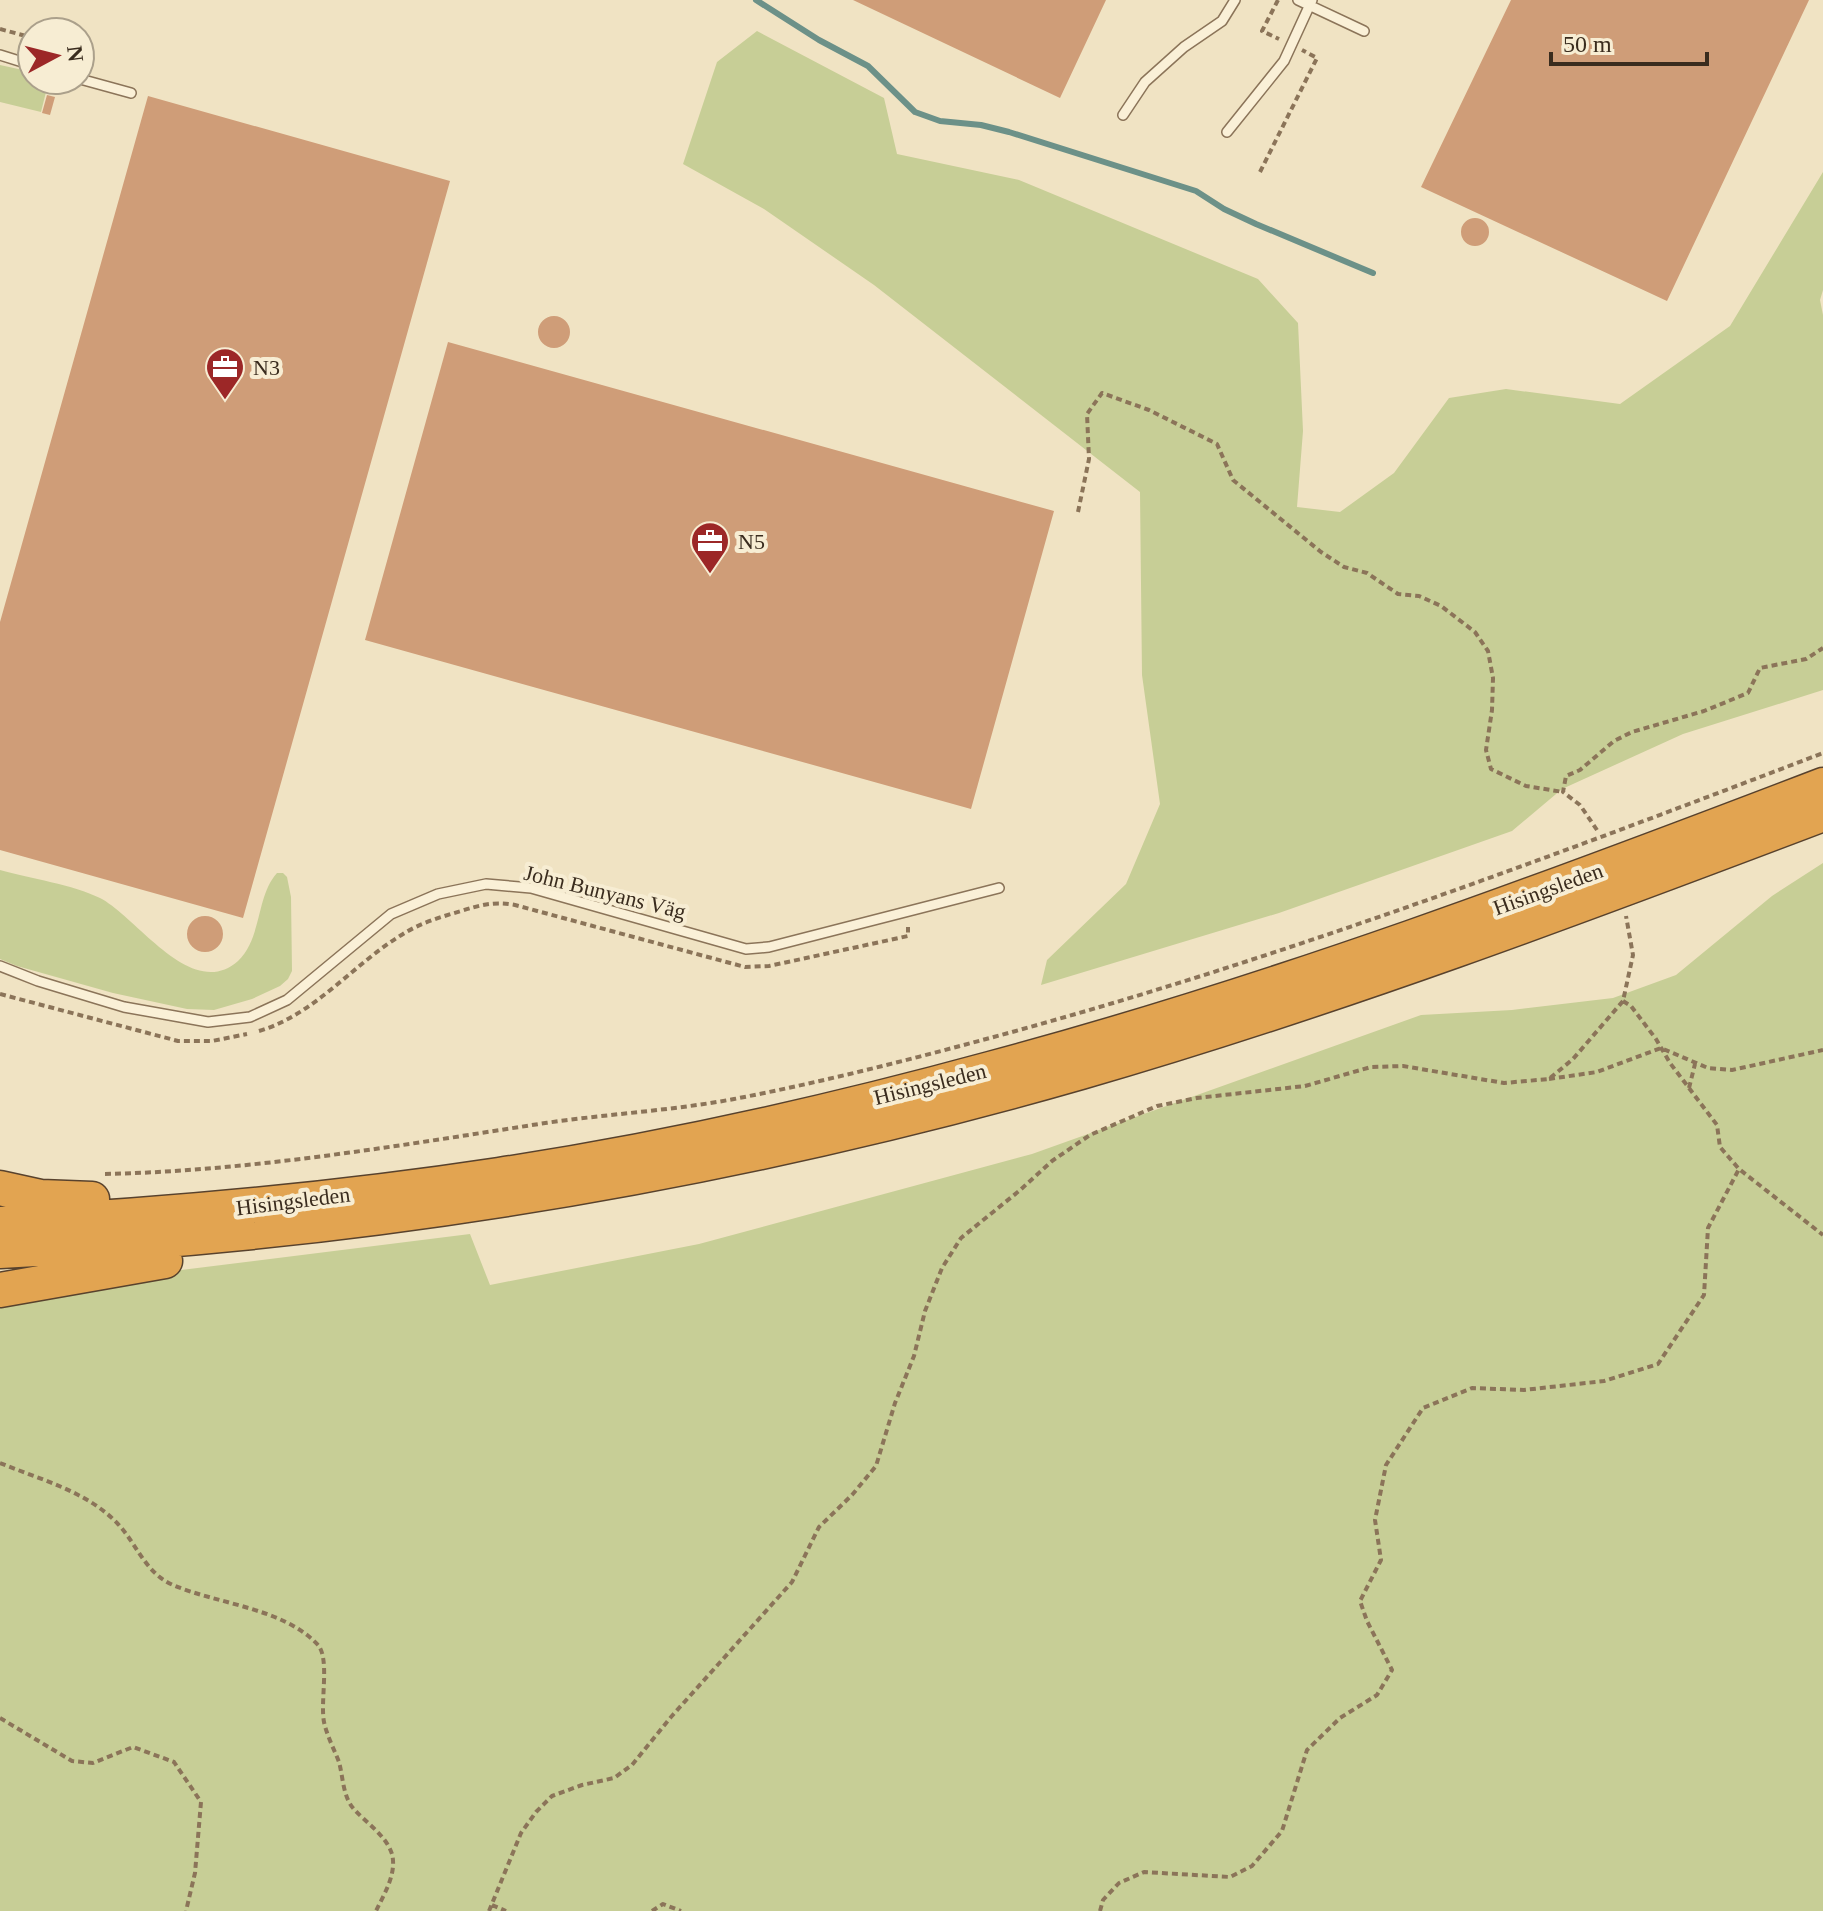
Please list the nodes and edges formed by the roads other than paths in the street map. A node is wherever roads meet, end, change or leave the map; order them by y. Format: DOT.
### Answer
graph roads {
  1 [pos="1235,0"];
  2 [pos="1298,0"];
  3 [pos="1311,3"];
  4 [pos="1364,31"];
  5 [pos="96,83"];
  6 [pos="131,93"];
  7 [pos="1123,115"];
  8 [pos="1227,132"];
  9 [pos="1823,785"];
  10 [pos="1823,814"];
  11 [pos="999,888"];
  12 [pos="0,966"];
  13 [pos="0,1188"];
  14 [pos="222,1209"];
  15 [pos="414,1213"];
  16 [pos="0,1224"];
  17 [pos="0,1251"];
  18 [pos="0,1290"];
  1 -- 7 [label="lane"];
  2 -- 3 [label="lane"];
  3 -- 4 [label="lane"];
  3 -- 8 [label="lane"];
  5 -- 6 [label="lane"];
  9 -- 14 [label="highway, Hisingsleden"];
  10 -- 15 [label="highway, Hisingsleden"];
  11 -- 12 [label="lane, John Bunyans Väg"];
  13 -- 14 [label="highway"];
  14 -- 16 [label="highway, Hisingsleden"];
  15 -- 17 [label="highway, Hisingsleden"];
  15 -- 18 [label="highway"];
}
